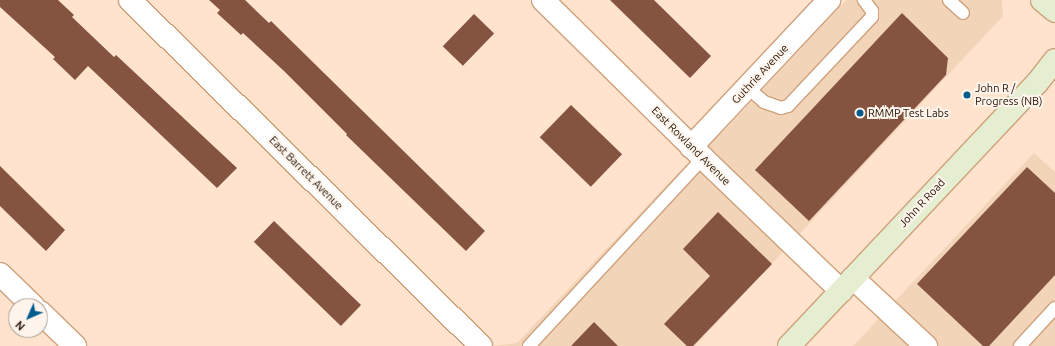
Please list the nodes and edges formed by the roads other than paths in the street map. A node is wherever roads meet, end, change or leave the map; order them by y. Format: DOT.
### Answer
graph roads {
  1 [pos="130,0"];
  2 [pos="543,0"];
  3 [pos="829,0"];
  4 [pos="864,0"];
  5 [pos="949,0"];
  6 [pos="1042,0"];
  7 [pos="1055,11"];
  8 [pos="962,13"];
  9 [pos="1055,60"];
  10 [pos="748,88"];
  11 [pos="697,152"];
  12 [pos="0,274"];
  13 [pos="847,284"];
  14 [pos="25,298"];
  15 [pos="1055,308"];
  16 [pos="48,320"];
  17 [pos="75,346"];
  18 [pos="481,346"];
  19 [pos="528,346"];
  20 [pos="789,346"];
  21 [pos="926,346"];
  22 [pos="1020,346"];
  1 -- 18 [label="street, East Barrett Avenue"];
  2 -- 11 [label="street, East Rowland Avenue"];
  3 -- 10 [label="street, Guthrie Avenue"];
  4 -- 10 [label="lane"];
  5 -- 8 [label="lane"];
  6 -- 7 [label="main road"];
  9 -- 13 [label="main road, John R Road"];
  10 -- 11 [label="street, Guthrie Avenue"];
  11 -- 13 [label="street, East Rowland Avenue"];
  11 -- 19 [label="lane"];
  12 -- 14 [label="street"];
  13 -- 20 [label="main road, John R Road"];
  13 -- 21 [label="street, East Rowland Avenue"];
  15 -- 22 [label="lane"];
  16 -- 17 [label="street"];
}
